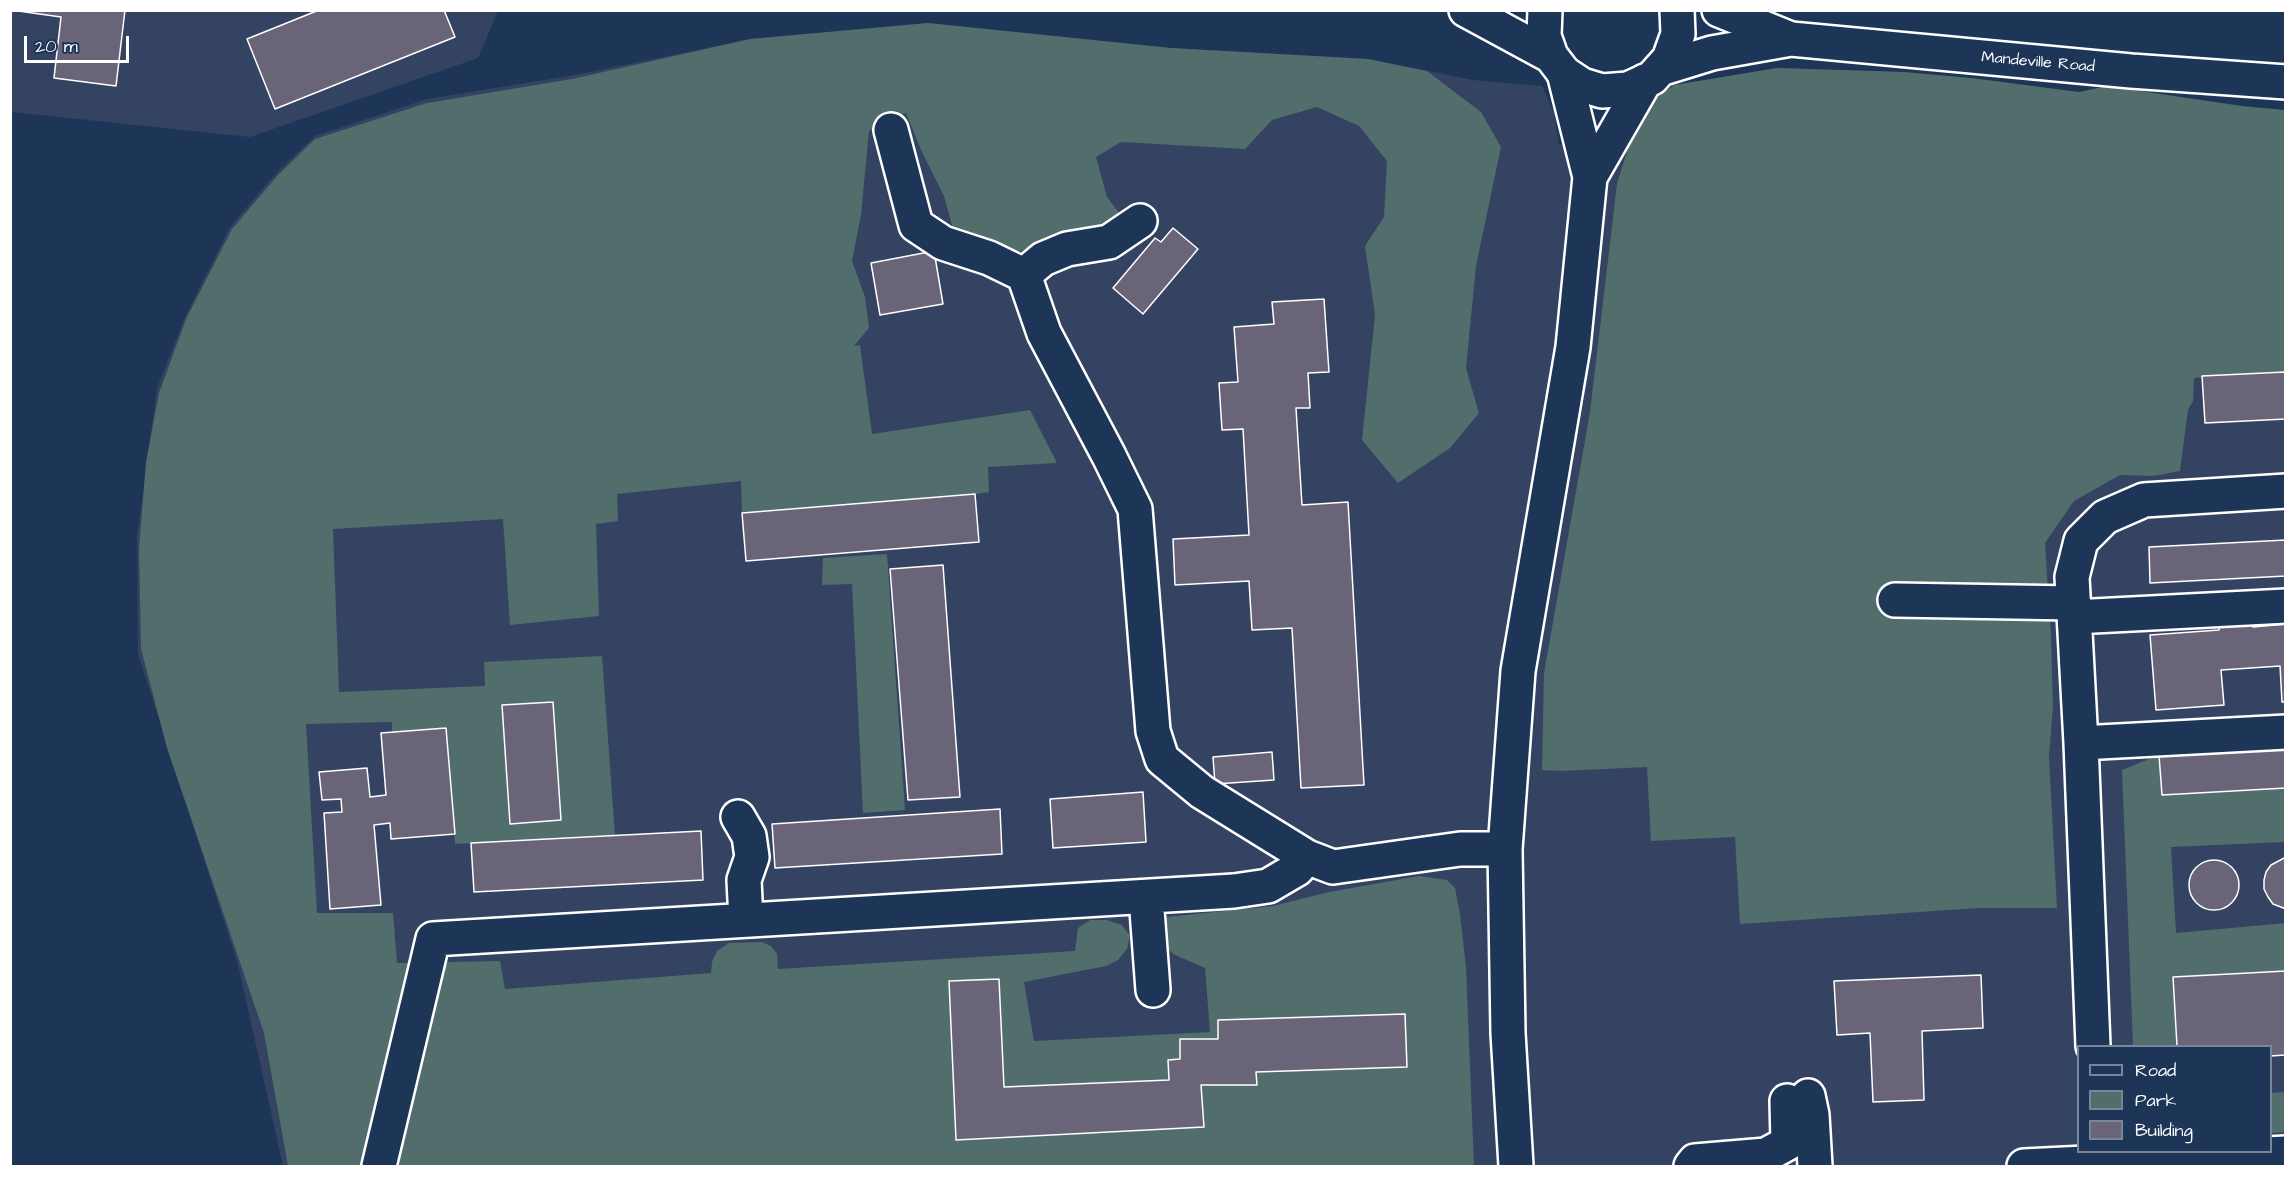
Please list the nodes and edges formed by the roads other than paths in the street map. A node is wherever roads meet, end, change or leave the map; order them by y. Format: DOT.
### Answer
graph roads {
  1 [pos="1466,10"];
  2 [pos="1545,10"];
  3 [pos="1677,10"];
  4 [pos="1719,10"];
  5 [pos="1791,39"];
  6 [pos="1558,64"];
  7 [pos="1652,75"];
  8 [pos="2286,82"];
  9 [pos="891,130"];
  10 [pos="1590,177"];
  11 [pos="1140,220"];
  12 [pos="1024,275"];
  13 [pos="2286,491"];
  14 [pos="1895,600"];
  15 [pos="2286,606"];
  16 [pos="2074,610"];
  17 [pos="2286,732"];
  18 [pos="2081,743"];
  19 [pos="736,805"];
  20 [pos="1504,849"];
  21 [pos="1307,857"];
  22 [pos="1146,897"];
  23 [pos="746,920"];
  24 [pos="1153,990"];
  25 [pos="2093,1045"];
  26 [pos="1808,1098"];
  27 [pos="2286,1154"];
  28 [pos="2097,1157"];
  29 [pos="379,1167"];
  30 [pos="1516,1167"];
  31 [pos="1692,1167"];
  32 [pos="1815,1167"];
  33 [pos="1838,1167"];
  34 [pos="2024,1167"];
  1 -- 6 [label="street, Mandeville Road"];
  2 -- 6 [label="street"];
  3 -- 7 [label="street"];
  4 -- 5 [label="street, Mandeville Road"];
  5 -- 7 [label="street, Mandeville Road"];
  5 -- 8 [label="street, Mandeville Road"];
  6 -- 7 [label="street, Mandeville Road"];
  6 -- 10 [label="street"];
  7 -- 10 [label="street"];
  9 -- 12 [label="street"];
  10 -- 20 [label="street"];
  11 -- 12 [label="street"];
  12 -- 21 [label="street"];
  13 -- 16 [label="street"];
  14 -- 16 [label="street"];
  15 -- 16 [label="street"];
  16 -- 18 [label="street"];
  17 -- 18 [label="street"];
  18 -- 25 [label="street"];
  19 -- 23 [label="street"];
  20 -- 21 [label="street"];
  20 -- 30 [label="street"];
  21 -- 22 [label="street"];
  22 -- 23 [label="street"];
  22 -- 24 [label="street"];
  23 -- 29 [label="street"];
  26 -- 31 [label="street"];
  26 -- 32 [label="street"];
  26 -- 33 [label="street"];
  27 -- 28 [label="street"];
  28 -- 34 [label="street"];
}
